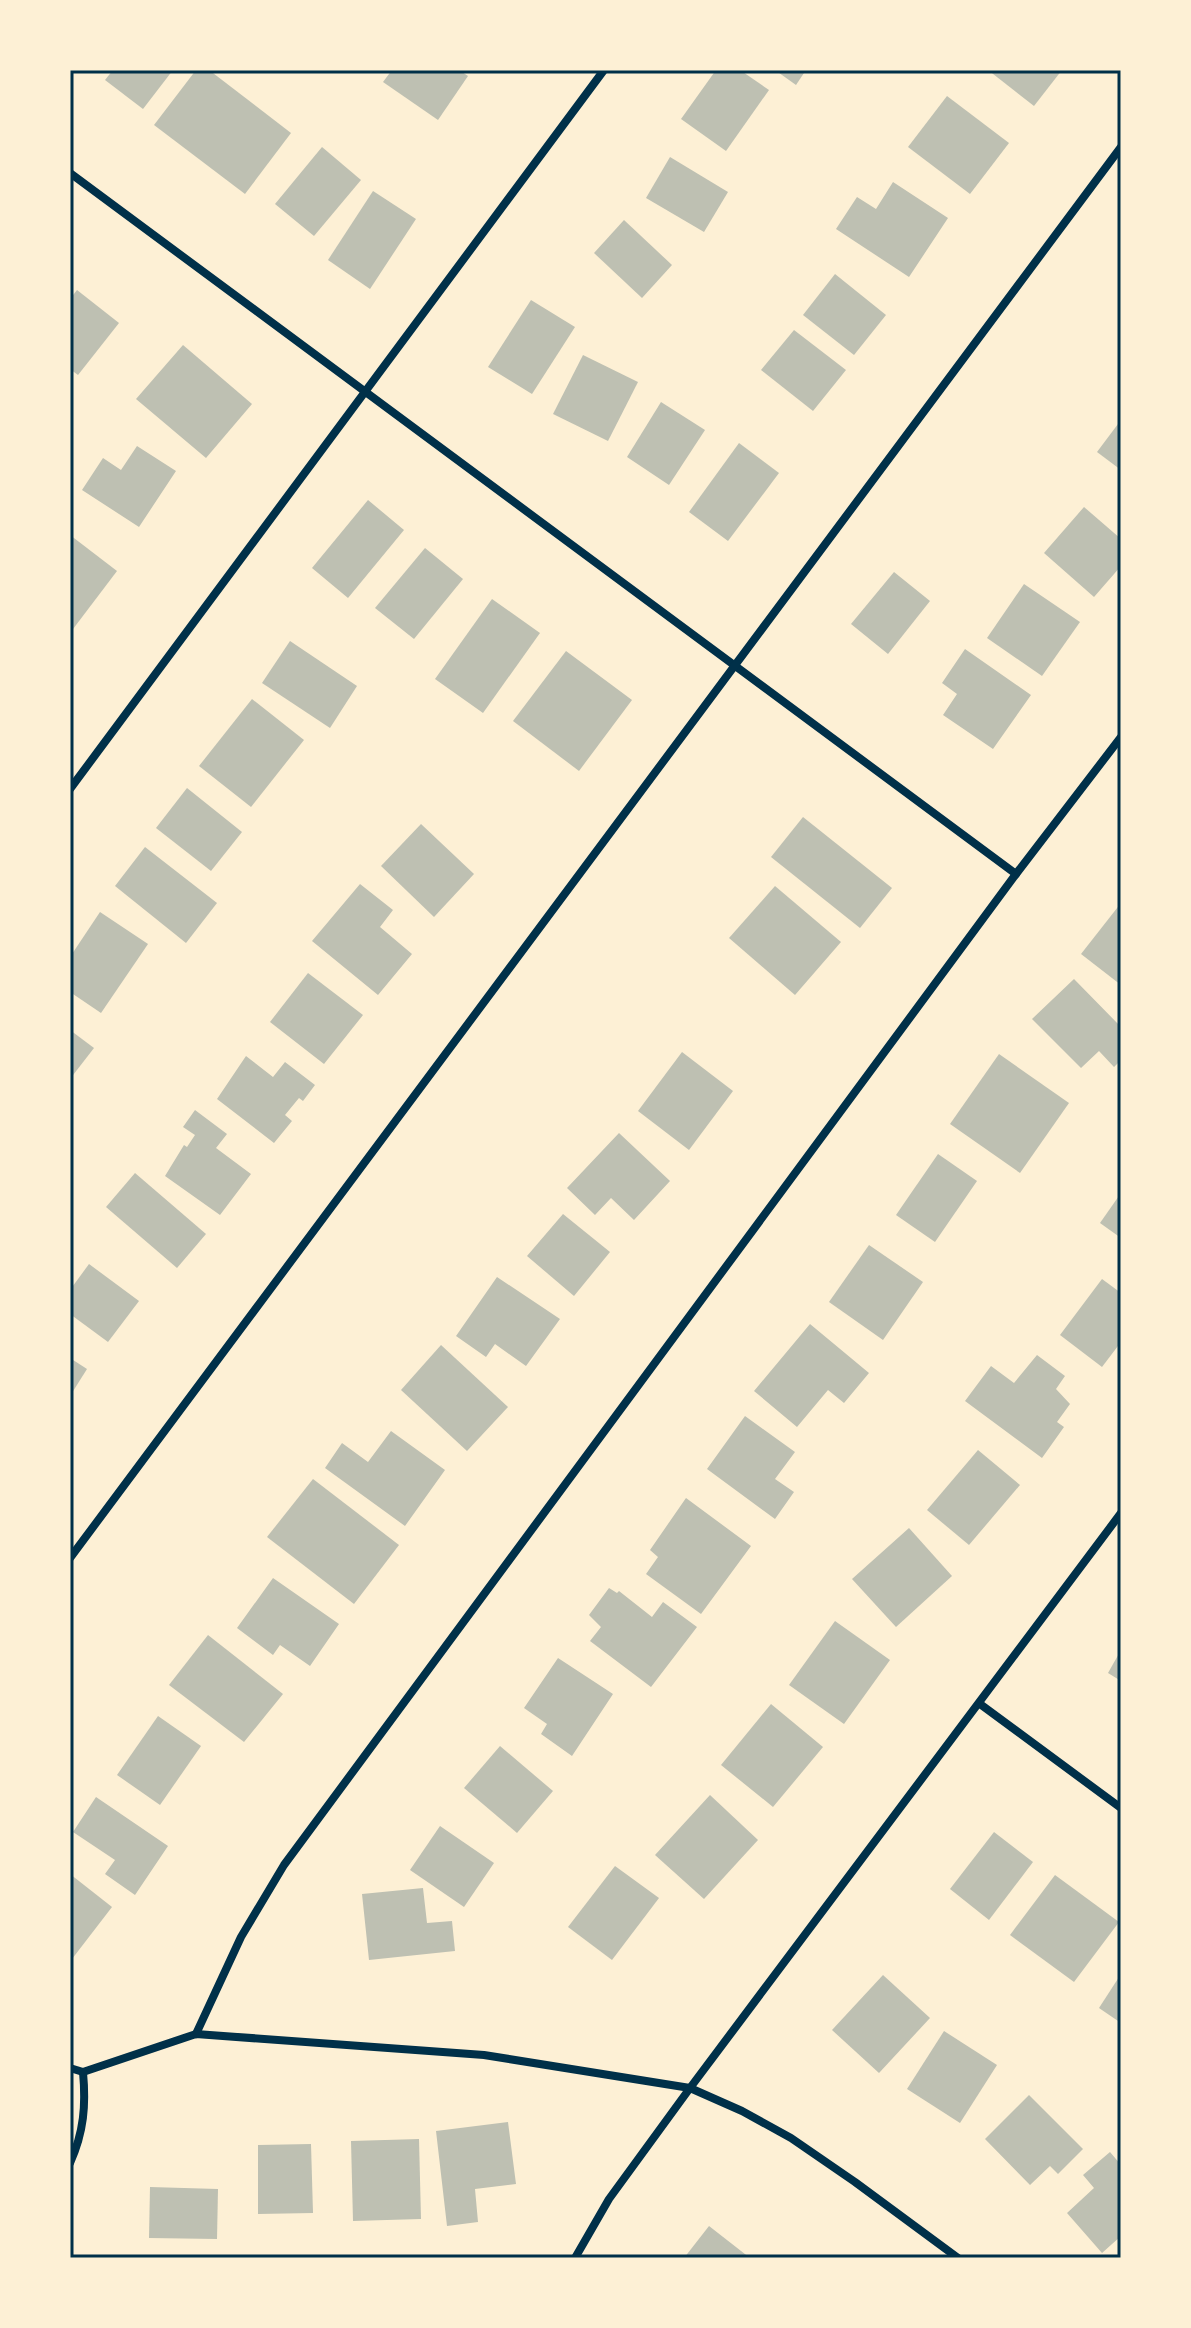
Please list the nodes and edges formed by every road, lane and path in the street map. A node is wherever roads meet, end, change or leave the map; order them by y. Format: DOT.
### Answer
graph roads {
  1 [pos="604,70"];
  2 [pos="1121,147"];
  3 [pos="70,173"];
  4 [pos="365,392"];
  5 [pos="735,664"];
  6 [pos="1121,737"];
  7 [pos="70,789"];
  8 [pos="1016,874"];
  9 [pos="1121,1513"];
  10 [pos="70,1558"];
  11 [pos="980,1704"];
  12 [pos="1121,1808"];
  13 [pos="196,2034"];
  14 [pos="70,2068"];
  15 [pos="83,2072"];
  16 [pos="690,2088"];
  17 [pos="70,2163"];
  18 [pos="575,2258"];
  19 [pos="958,2258"];
  1 -- 4 [label="street"];
  2 -- 5 [label="street"];
  3 -- 4 [label="street"];
  4 -- 5 [label="street"];
  4 -- 7 [label="street"];
  5 -- 8 [label="street"];
  5 -- 10 [label="street"];
  6 -- 8 [label="street"];
  8 -- 13 [label="street"];
  9 -- 11 [label="street"];
  11 -- 12 [label="street"];
  11 -- 16 [label="street"];
  13 -- 15 [label="street"];
  13 -- 16 [label="street"];
  14 -- 15 [label="street"];
  15 -- 17 [label="street"];
  16 -- 18 [label="street"];
  16 -- 19 [label="street"];
}
